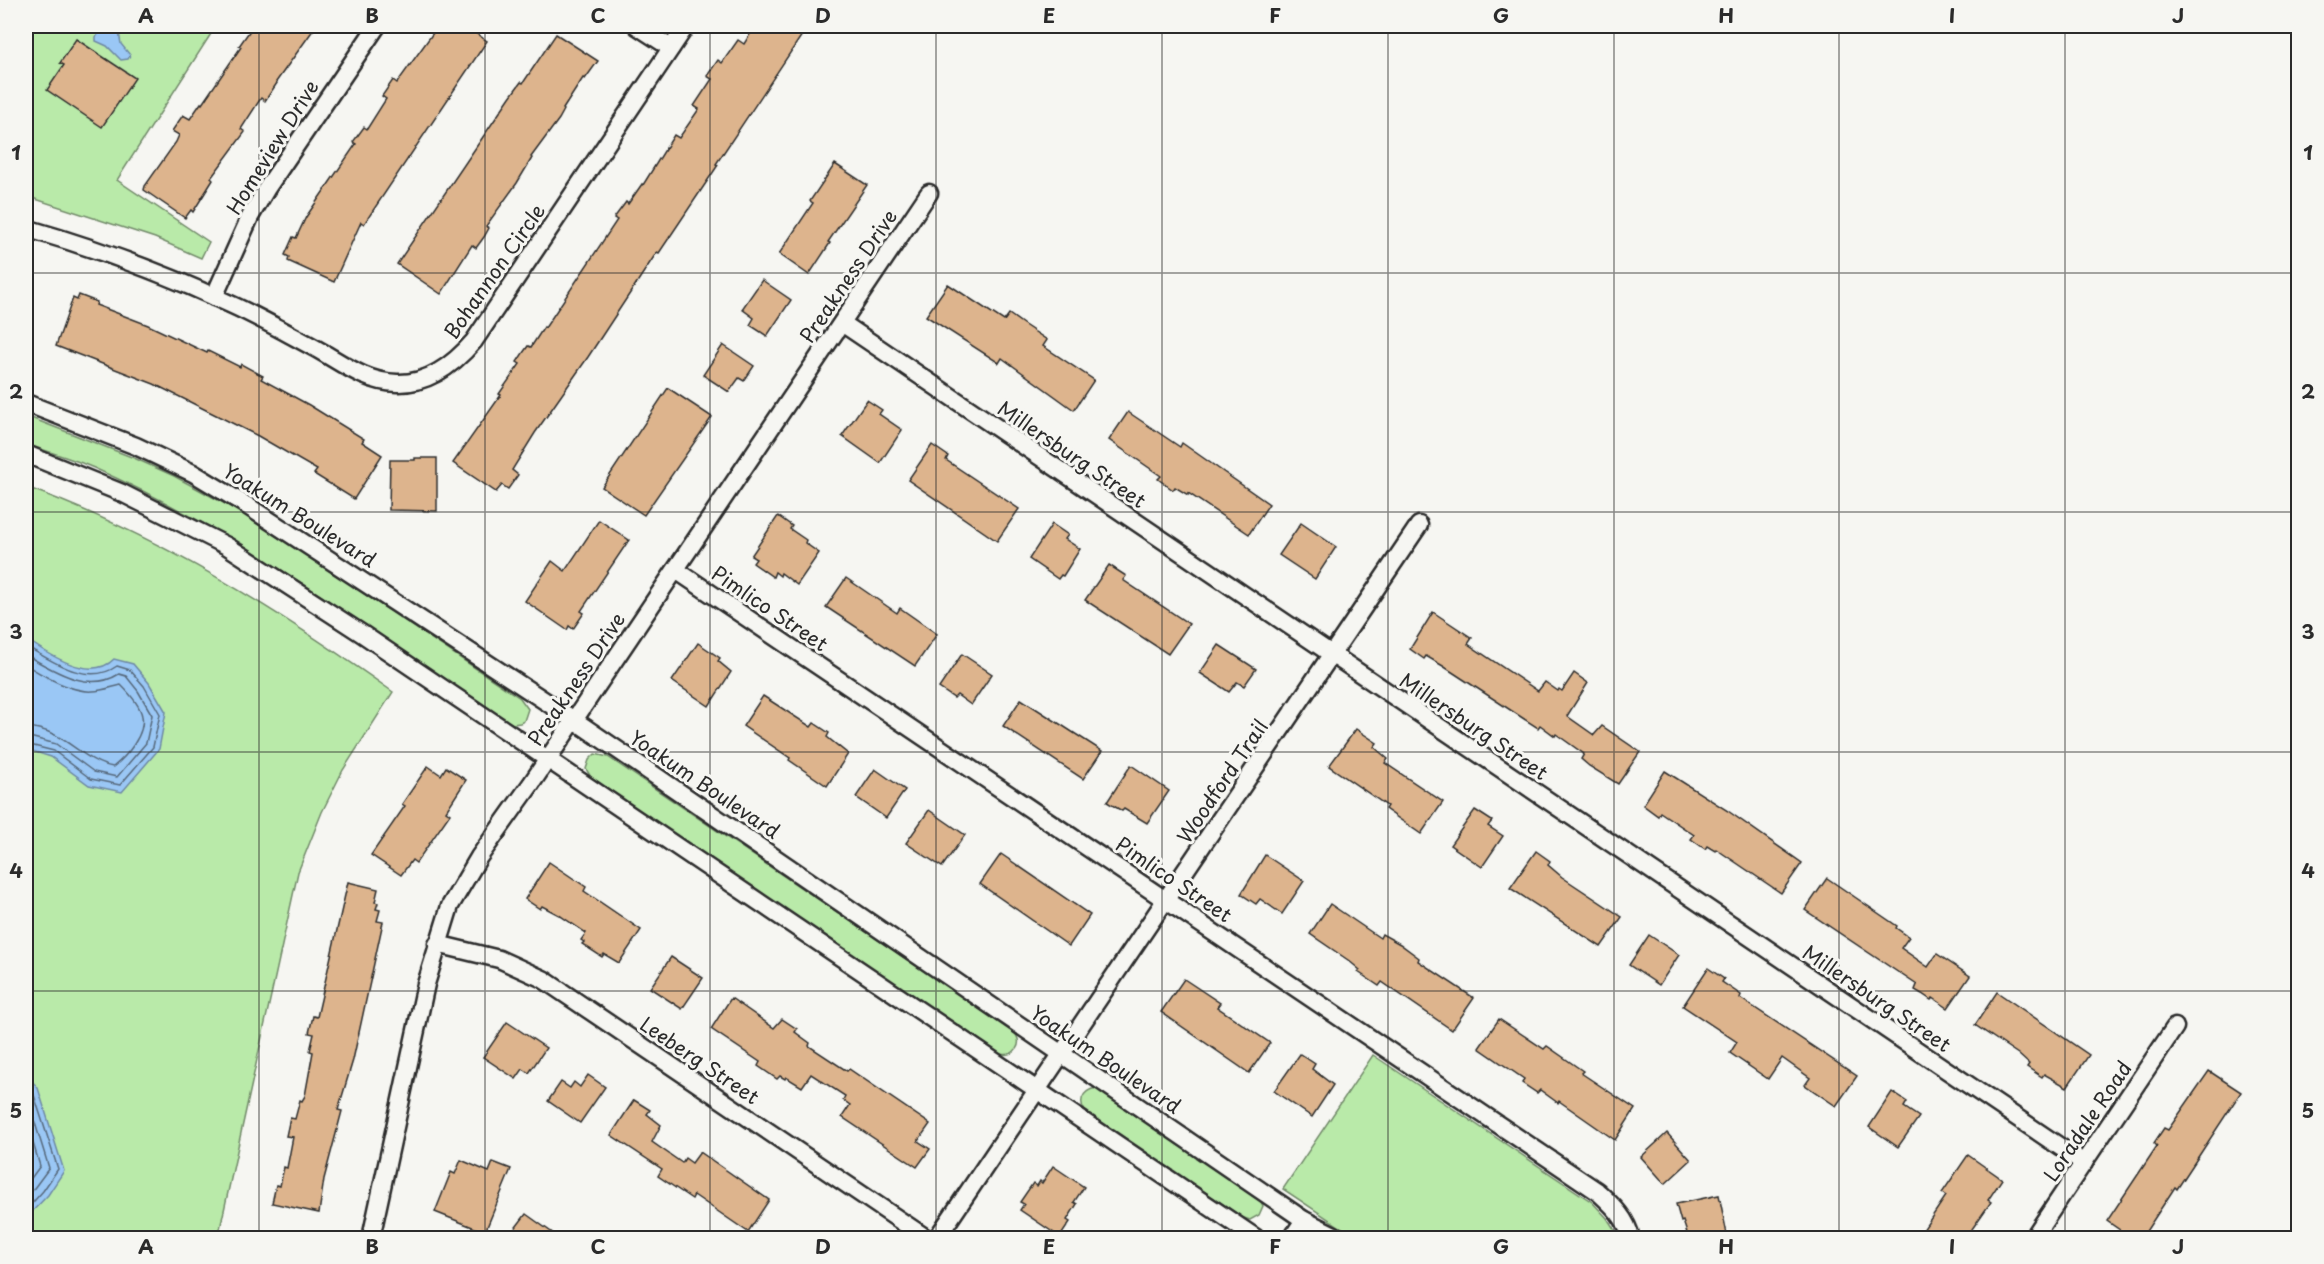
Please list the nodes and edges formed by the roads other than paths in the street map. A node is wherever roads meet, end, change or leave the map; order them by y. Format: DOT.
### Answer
graph roads {
  1 [pos="377,26"];
  2 [pos="637,26"];
  3 [pos="686,26"];
  4 [pos="671,48"];
  5 [pos="929,193"];
  6 [pos="26,228"];
  7 [pos="214,297"];
  8 [pos="842,323"];
  9 [pos="26,403"];
  10 [pos="26,454"];
  11 [pos="1419,525"];
  12 [pos="676,570"];
  13 [pos="1332,655"];
  14 [pos="574,720"];
  15 [pos="547,759"];
  16 [pos="1167,900"];
  17 [pos="437,944"];
  18 [pos="2175,1027"];
  19 [pos="1062,1054"];
  20 [pos="1037,1090"];
  21 [pos="2084,1163"];
  22 [pos="1304,1220"];
  23 [pos="371,1239"];
  24 [pos="926,1239"];
  25 [pos="937,1239"];
  26 [pos="1256,1239"];
  27 [pos="1292,1239"];
  28 [pos="1340,1239"];
  29 [pos="1631,1239"];
  30 [pos="2032,1239"];
  1 -- 7 [label="street, Homeview Drive"];
  2 -- 4 [label="street"];
  3 -- 4 [label="street, Bohannon Circle"];
  4 -- 7 [label="street, Bohannon Circle"];
  5 -- 8 [label="street, Preakness Drive"];
  6 -- 7 [label="street, Bohannon Circle"];
  8 -- 12 [label="street, Preakness Drive"];
  8 -- 13 [label="street, Millersburg Street"];
  9 -- 14 [label="street, Yoakum Boulevard"];
  10 -- 15 [label="street"];
  11 -- 13 [label="street, Woodford Trail"];
  12 -- 14 [label="street, Preakness Drive"];
  12 -- 16 [label="street, Pimlico Street"];
  13 -- 16 [label="street, Woodford Trail"];
  13 -- 21 [label="street, Millersburg Street"];
  14 -- 15 [label="street, Preakness Drive"];
  14 -- 19 [label="street, Yoakum Boulevard"];
  15 -- 17 [label="street, Preakness Drive"];
  15 -- 20 [label="street"];
  16 -- 19 [label="street, Woodford Trail"];
  16 -- 29 [label="street, Pimlico Street"];
  17 -- 23 [label="street, Preakness Drive"];
  17 -- 24 [label="street, Leeberg Street"];
  18 -- 21 [label="street, Loradale Road"];
  19 -- 20 [label="street, Woodford Trail"];
  19 -- 22 [label="street, Yoakum Boulevard"];
  20 -- 25 [label="street, Woodford Trail"];
  20 -- 26 [label="street"];
  21 -- 30 [label="street, Loradale Road"];
  22 -- 27 [label="street"];
  22 -- 28 [label="street, Yoakum Boulevard"];
}
